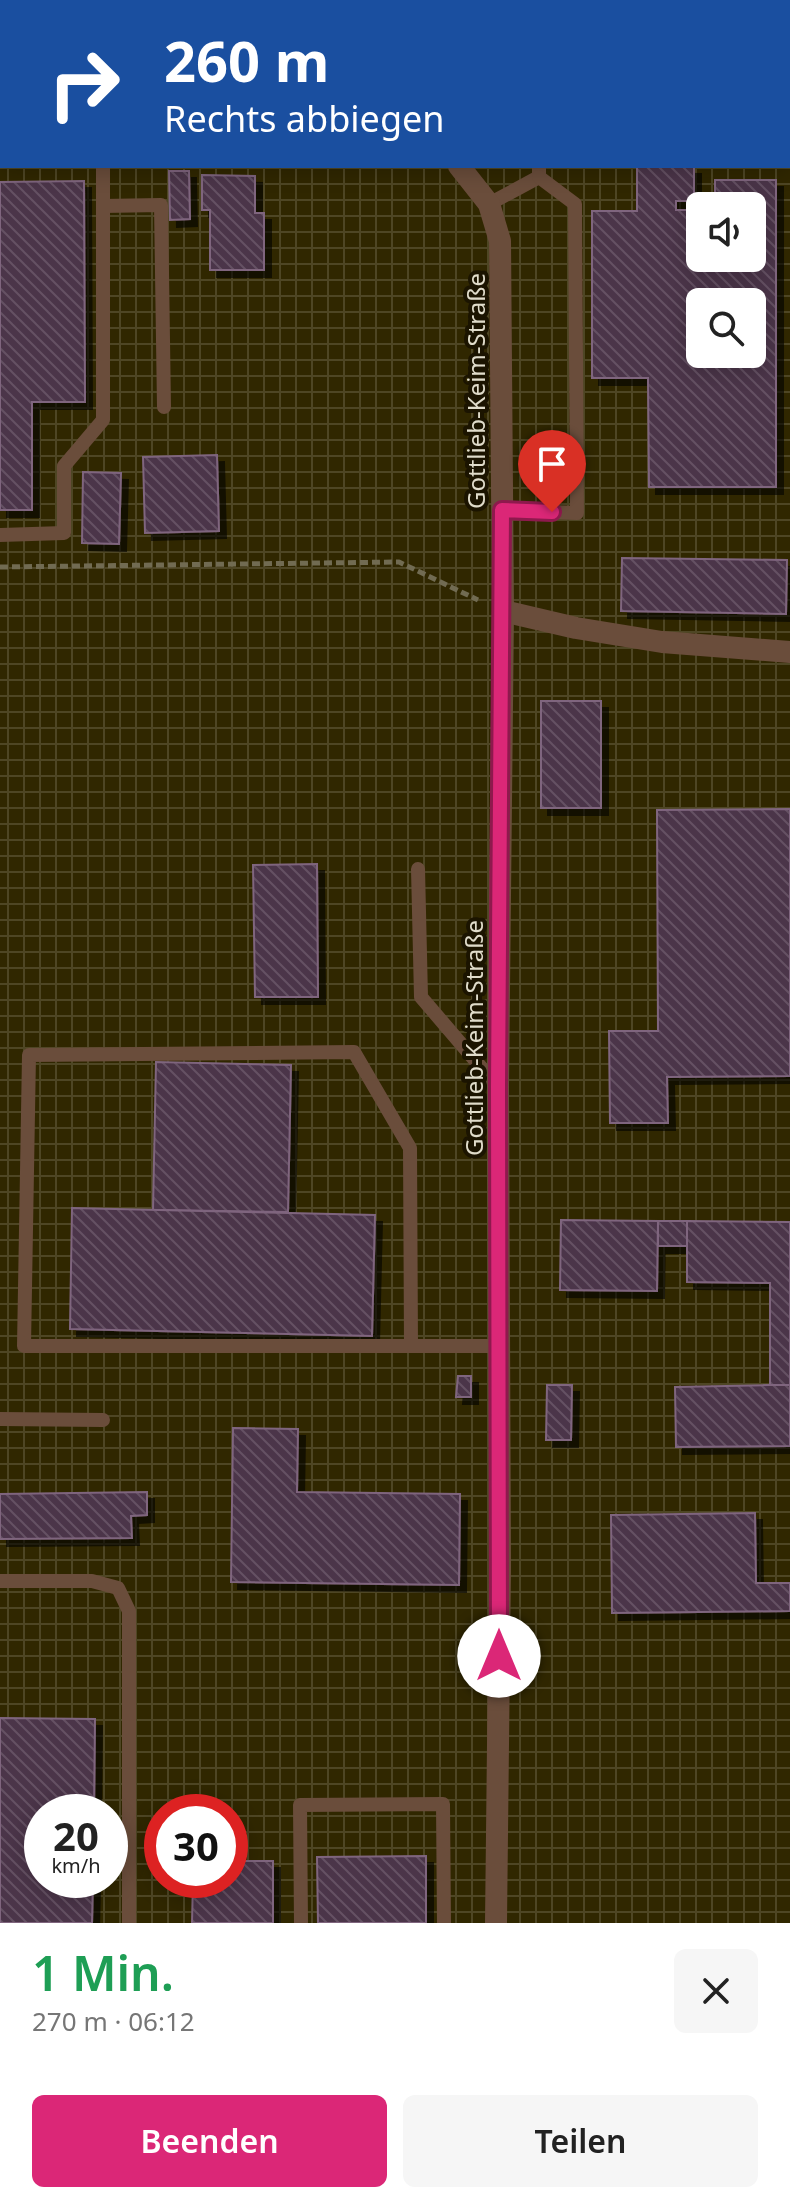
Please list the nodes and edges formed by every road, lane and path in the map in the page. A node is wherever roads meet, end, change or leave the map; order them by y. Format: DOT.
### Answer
graph roads {
  1 [pos="103,168"];
  2 [pos="461,168"];
  3 [pos="539,171"];
  4 [pos="489,204"];
  5 [pos="103,206"];
  6 [pos="164,407"];
  7 [pos="502,510"];
  8 [pos="0,535"];
  9 [pos="0,567"];
  10 [pos="503,611"];
  11 [pos="790,652"];
  12 [pos="418,869"];
  13 [pos="498,1086"];
  14 [pos="411,1346"];
  15 [pos="499,1346"];
  16 [pos="0,1419"];
  17 [pos="103,1420"];
  18 [pos="0,1581"];
  19 [pos="129,1923"];
  20 [pos="301,1923"];
  21 [pos="444,1923"];
  22 [pos="496,1923"];
  1 -- 5 [label="lane"];
  2 -- 4 [label="street, Gottlieb-Keim-Straße"];
  3 -- 4 [label="lane"];
  3 -- 7 [label="lane"];
  4 -- 7 [label="street, Gottlieb-Keim-Straße"];
  5 -- 6 [label="lane"];
  5 -- 8 [label="lane"];
  7 -- 10 [label="street, Gottlieb-Keim-Straße"];
  9 -- 10 [label="path"];
  10 -- 11 [label="street"];
  10 -- 13 [label="street, Gottlieb-Keim-Straße"];
  12 -- 13 [label="lane"];
  13 -- 15 [label="street, Gottlieb-Keim-Straße"];
  14 -- 14 [label="lane"];
  14 -- 15 [label="lane"];
  15 -- 22 [label="street, Gottlieb-Keim-Straße"];
  16 -- 17 [label="lane"];
  18 -- 19 [label="lane"];
  20 -- 21 [label="lane"];
}
